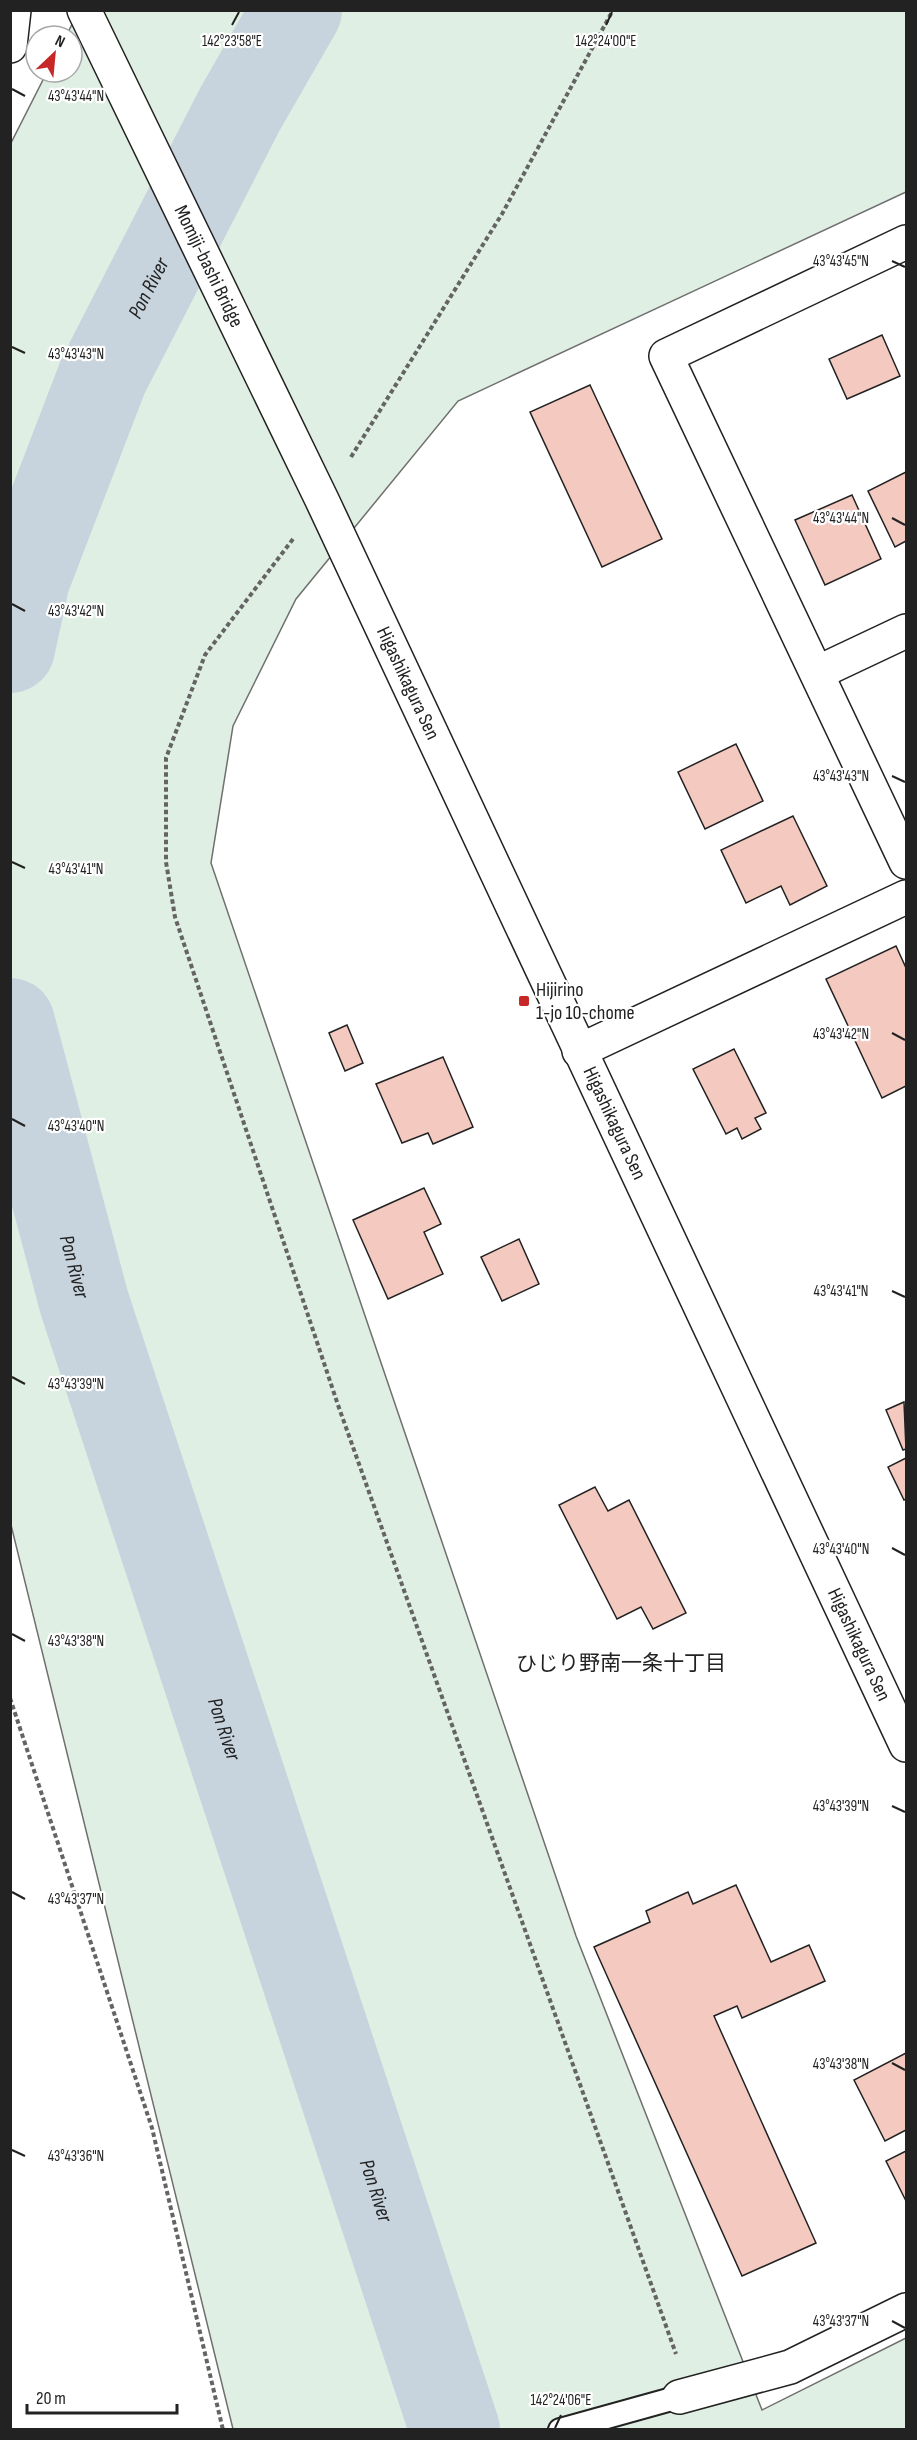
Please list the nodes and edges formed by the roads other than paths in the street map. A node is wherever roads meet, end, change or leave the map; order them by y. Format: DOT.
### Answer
graph roads {
  1 [pos="14,10"];
  2 [pos="89,22"];
  3 [pos="10,46"];
  4 [pos="906,242"];
  5 [pos="319,493"];
  6 [pos="906,631"];
  7 [pos="817,673"];
  8 [pos="906,862"];
  9 [pos="906,897"];
  10 [pos="579,1051"];
  11 [pos="906,1745"];
  12 [pos="906,2310"];
  13 [pos="684,2396"];
  14 [pos="560,2430"];
  1 -- 3 [label="main road"];
  2 -- 5 [label="main road, Momiji-bashi Bridge"];
  4 -- 7 [label="main road"];
  5 -- 10 [label="main road, Higashikagura Sen"];
  6 -- 7 [label="main road"];
  7 -- 8 [label="main road"];
  9 -- 10 [label="main road"];
  10 -- 11 [label="main road, Higashikagura Sen"];
  12 -- 13 [label="main road"];
  13 -- 14 [label="lane"];
}
